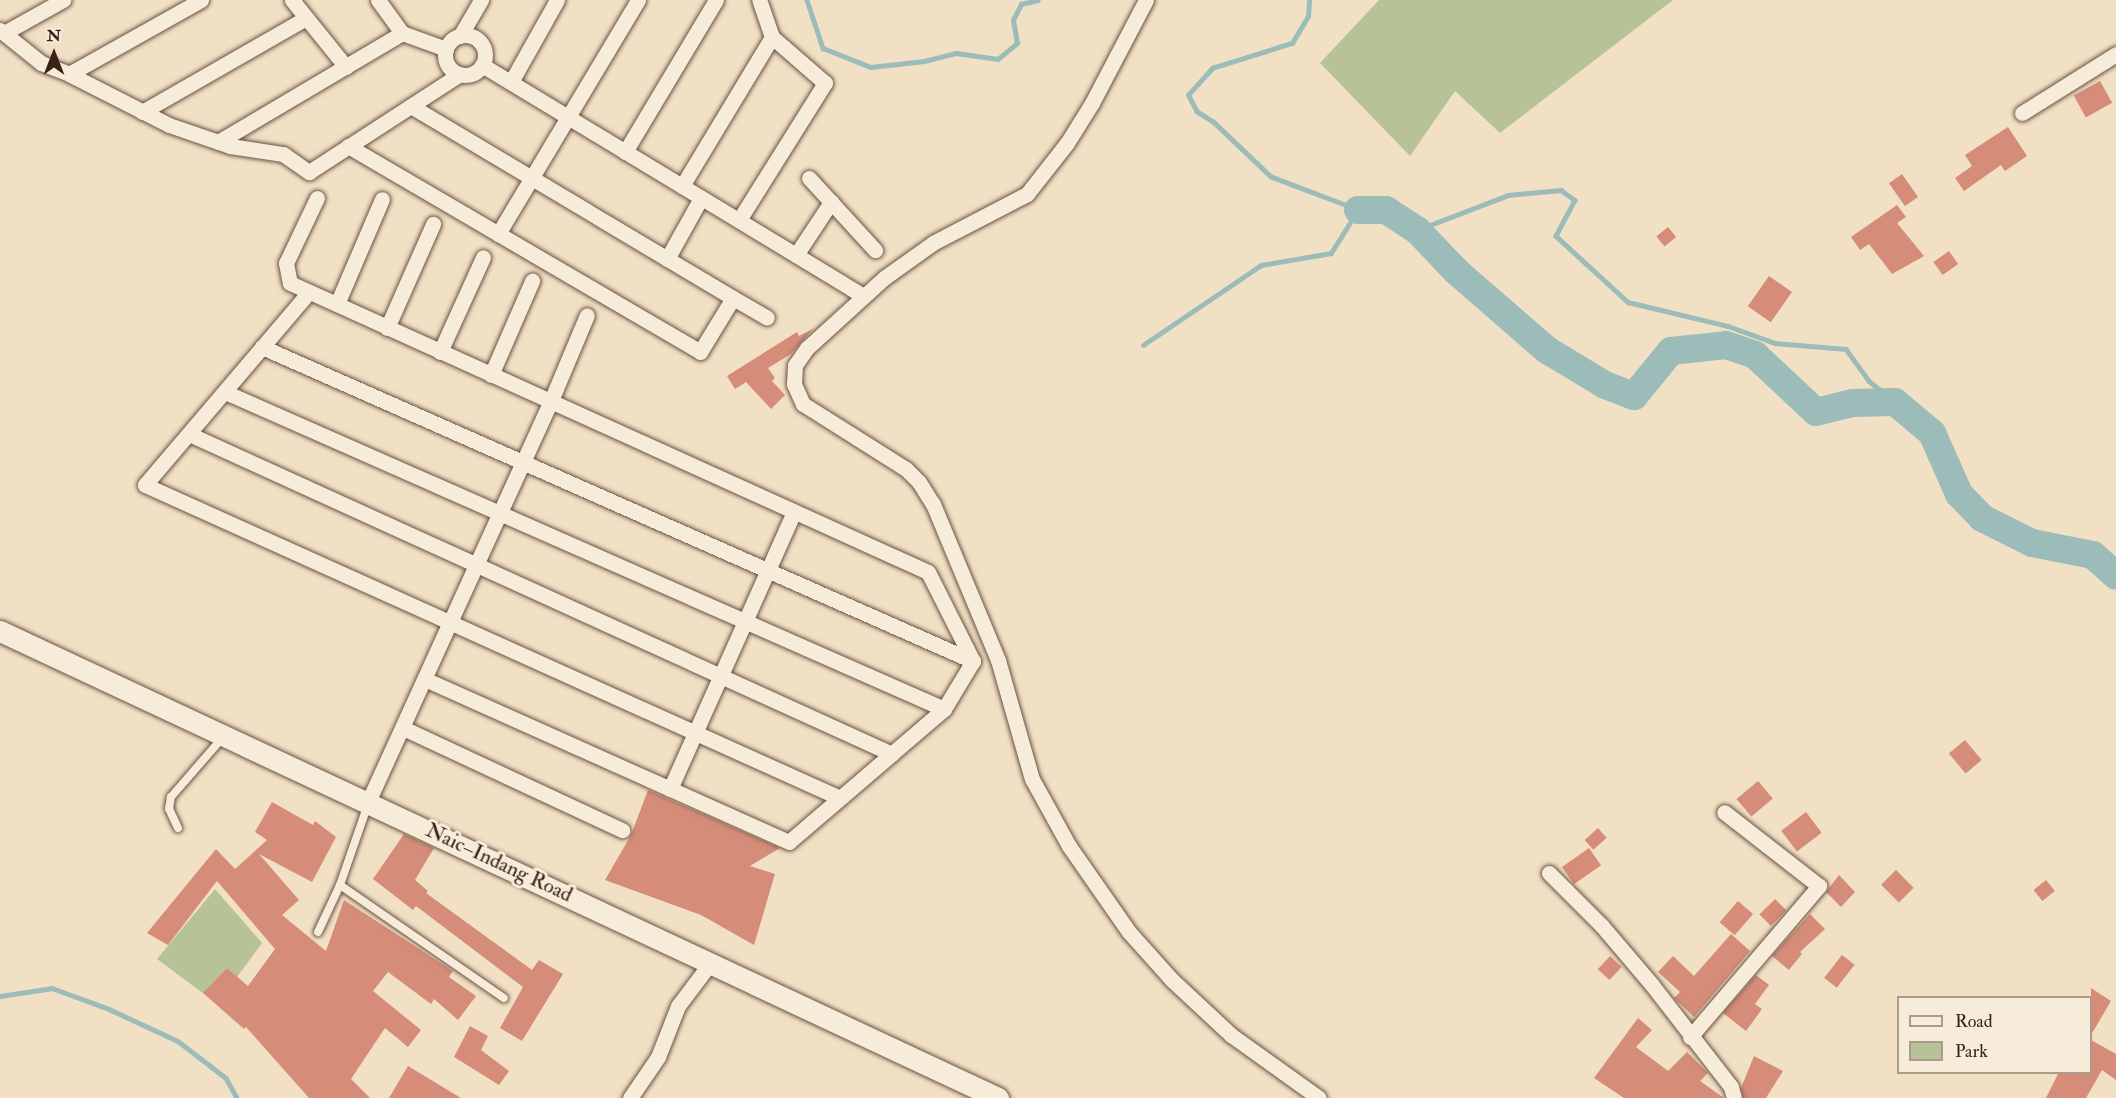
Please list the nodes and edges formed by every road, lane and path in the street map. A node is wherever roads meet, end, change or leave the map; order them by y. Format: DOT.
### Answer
graph roads {
  1 [pos="63,0"];
  2 [pos="201,0"];
  3 [pos="292,0"];
  4 [pos="378,0"];
  5 [pos="557,0"];
  6 [pos="638,0"];
  7 [pos="716,0"];
  8 [pos="759,0"];
  9 [pos="1146,0"];
  10 [pos="479,1"];
  11 [pos="306,18"];
  12 [pos="2,32"];
  13 [pos="402,33"];
  14 [pos="460,36"];
  15 [pos="772,37"];
  16 [pos="446,49"];
  17 [pos="2116,54"];
  18 [pos="482,65"];
  19 [pos="346,66"];
  20 [pos="69,74"];
  21 [pos="460,74"];
  22 [pos="511,82"];
  23 [pos="411,106"];
  24 [pos="142,112"];
  25 [pos="2022,113"];
  26 [pos="568,117"];
  27 [pos="218,142"];
  28 [pos="348,146"];
  29 [pos="625,152"];
  30 [pos="531,178"];
  31 [pos="809,178"];
  32 [pos="682,186"];
  33 [pos="317,198"];
  34 [pos="701,198"];
  35 [pos="382,199"];
  36 [pos="831,202"];
  37 [pos="739,220"];
  38 [pos="433,224"];
  39 [pos="498,234"];
  40 [pos="875,250"];
  41 [pos="796,255"];
  42 [pos="483,256"];
  43 [pos="667,259"];
  44 [pos="532,281"];
  45 [pos="309,292"];
  46 [pos="864,296"];
  47 [pos="733,298"];
  48 [pos="337,304"];
  49 [pos="587,315"];
  50 [pos="767,318"];
  51 [pos="387,328"];
  52 [pos="262,347"];
  53 [pos="440,352"];
  54 [pos="491,375"];
  55 [pos="225,392"];
  56 [pos="550,403"];
  57 [pos="189,434"];
  58 [pos="524,463"];
  59 [pos="794,512"];
  60 [pos="501,514"];
  61 [pos="478,565"];
  62 [pos="768,571"];
  63 [pos="745,621"];
  64 [pos="452,623"];
  65 [pos="0,631"];
  66 [pos="973,661"];
  67 [pos="720,676"];
  68 [pos="426,680"];
  69 [pos="944,709"];
  70 [pos="403,728"];
  71 [pos="695,733"];
  72 [pos="225,735"];
  73 [pos="892,754"];
  74 [pos="670,789"];
  75 [pos="840,798"];
  76 [pos="368,802"];
  77 [pos="1724,812"];
  78 [pos="178,828"];
  79 [pos="622,830"];
  80 [pos="1549,873"];
  81 [pos="340,885"];
  82 [pos="318,932"];
  83 [pos="711,962"];
  84 [pos="504,998"];
  85 [pos="1690,1037"];
  86 [pos="973,1093"];
  87 [pos="630,1098"];
  88 [pos="998,1098"];
  89 [pos="1319,1098"];
  90 [pos="1734,1098"];
  1 -- 12 [label="street"];
  2 -- 20 [label="street"];
  3 -- 11 [label="street"];
  4 -- 13 [label="street"];
  5 -- 22 [label="street"];
  6 -- 26 [label="street"];
  7 -- 29 [label="street"];
  8 -- 15 [label="street"];
  9 -- 46 [label="street"];
  10 -- 14 [label="street"];
  11 -- 19 [label="street"];
  11 -- 24 [label="street"];
  12 -- 20 [label="street"];
  13 -- 16 [label="street"];
  13 -- 19 [label="street"];
  14 -- 16 [label="street"];
  14 -- 18 [label="street"];
  15 -- 32 [label="street"];
  15 -- 37 [label="street"];
  16 -- 21 [label="street"];
  17 -- 25 [label="street"];
  18 -- 21 [label="street"];
  18 -- 22 [label="street"];
  19 -- 27 [label="street"];
  20 -- 24 [label="street"];
  21 -- 23 [label="street"];
  22 -- 26 [label="street"];
  23 -- 28 [label="street"];
  23 -- 30 [label="street"];
  24 -- 27 [label="street"];
  26 -- 29 [label="street"];
  26 -- 30 [label="street"];
  27 -- 28 [label="street"];
  28 -- 39 [label="street"];
  29 -- 32 [label="street"];
  30 -- 39 [label="street"];
  30 -- 43 [label="street"];
  31 -- 36 [label="street"];
  32 -- 34 [label="street"];
  33 -- 45 [label="street"];
  34 -- 37 [label="street"];
  34 -- 43 [label="street"];
  35 -- 48 [label="street"];
  36 -- 40 [label="street"];
  36 -- 41 [label="street"];
  37 -- 41 [label="street"];
  38 -- 51 [label="street"];
  39 -- 47 [label="street"];
  41 -- 46 [label="street"];
  42 -- 53 [label="street"];
  43 -- 47 [label="street"];
  44 -- 54 [label="street"];
  45 -- 48 [label="street"];
  45 -- 52 [label="street"];
  46 -- 89 [label="street"];
  47 -- 50 [label="street"];
  48 -- 51 [label="street"];
  49 -- 56 [label="street"];
  51 -- 53 [label="street"];
  52 -- 55 [label="street"];
  52 -- 58 [label="street"];
  53 -- 54 [label="street"];
  54 -- 56 [label="street"];
  55 -- 57 [label="street"];
  55 -- 60 [label="street"];
  56 -- 58 [label="street"];
  56 -- 59 [label="street"];
  57 -- 61 [label="street"];
  57 -- 64 [label="street"];
  58 -- 60 [label="street"];
  58 -- 62 [label="street"];
  59 -- 62 [label="street"];
  59 -- 66 [label="street"];
  60 -- 61 [label="street"];
  60 -- 63 [label="street"];
  61 -- 64 [label="street"];
  61 -- 67 [label="street"];
  62 -- 63 [label="street"];
  62 -- 66 [label="street"];
  63 -- 67 [label="street"];
  63 -- 69 [label="street"];
  64 -- 68 [label="street"];
  64 -- 71 [label="street"];
  65 -- 72 [label="main road, Naic–Indang Road"];
  66 -- 69 [label="street"];
  67 -- 71 [label="street"];
  67 -- 73 [label="street"];
  68 -- 70 [label="street"];
  68 -- 74 [label="street"];
  69 -- 73 [label="street"];
  70 -- 76 [label="street"];
  70 -- 79 [label="street"];
  71 -- 74 [label="street"];
  71 -- 75 [label="street"];
  72 -- 76 [label="main road, Naic–Indang Road"];
  72 -- 78 [label="lane"];
  73 -- 75 [label="street"];
  74 -- 75 [label="street"];
  76 -- 81 [label="lane"];
  76 -- 83 [label="main road, Naic–Indang Road"];
  77 -- 85 [label="street"];
  80 -- 85 [label="street"];
  81 -- 82 [label="lane"];
  81 -- 84 [label="lane"];
  83 -- 86 [label="main road, Naic–Indang Road"];
  83 -- 87 [label="street"];
  85 -- 90 [label="street"];
  86 -- 88 [label="main road, Naic–Indang Road"];
}
